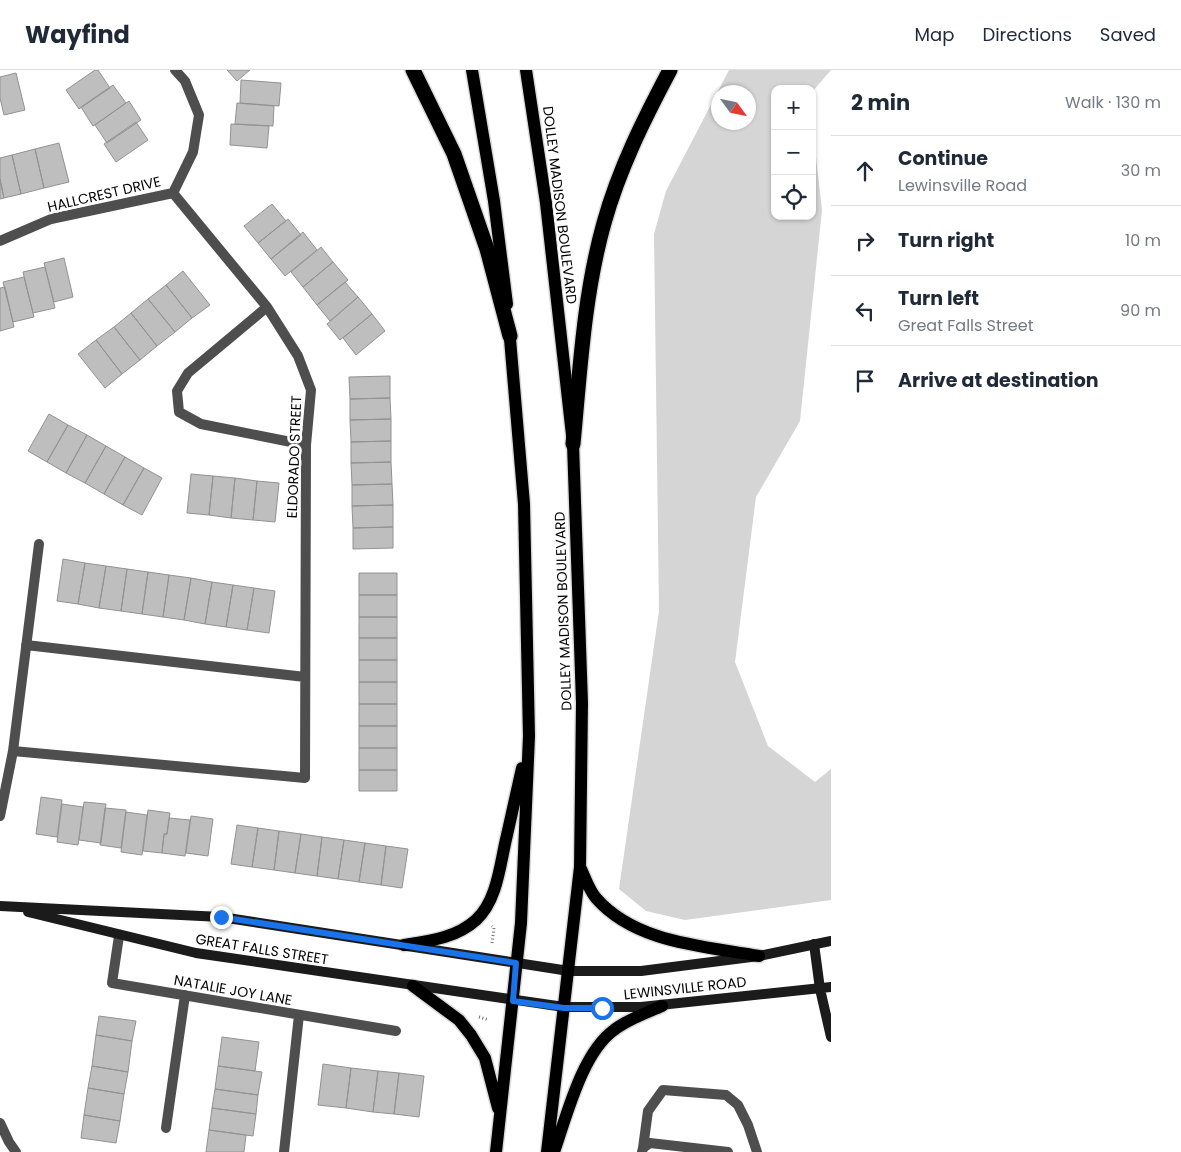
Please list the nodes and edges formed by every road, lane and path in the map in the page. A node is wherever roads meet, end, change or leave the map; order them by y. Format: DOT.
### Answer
graph roads {
  1 [pos="176,70"];
  2 [pos="413,70"];
  3 [pos="472,70"];
  4 [pos="526,70"];
  5 [pos="670,70"];
  6 [pos="173,193"];
  7 [pos="0,242"];
  8 [pos="267,307"];
  9 [pos="510,336"];
  10 [pos="573,444"];
  11 [pos="306,445"];
  12 [pos="39,544"];
  13 [pos="26,645"];
  14 [pos="305,677"];
  15 [pos="529,736"];
  16 [pos="13,750"];
  17 [pos="0,816"];
  18 [pos="580,868"];
  19 [pos="5,907"];
  20 [pos="494,928"];
  21 [pos="119,936"];
  22 [pos="831,941"];
  23 [pos="492,943"];
  24 [pos="814,944"];
  25 [pos="404,945"];
  26 [pos="759,956"];
  27 [pos="516,963"];
  28 [pos="569,970"];
  29 [pos="413,986"];
  30 [pos="826,988"];
  31 [pos="185,995"];
  32 [pos="513,1001"];
  33 [pos="662,1006"];
  34 [pos="564,1008"];
  35 [pos="479,1012"];
  36 [pos="299,1015"];
  37 [pos="489,1020"];
  38 [pos="396,1031"];
  39 [pos="831,1037"];
  40 [pos="500,1113"];
  41 [pos="0,1123"];
  42 [pos="166,1128"];
  43 [pos="643,1150"];
  44 [pos="16,1152"];
  45 [pos="284,1152"];
  46 [pos="496,1152"];
  47 [pos="547,1152"];
  48 [pos="554,1152"];
  49 [pos="728,1152"];
  50 [pos="757,1152"];
  1 -- 6 [label="street, HALLCREST DRIVE"];
  2 -- 9 [label="highway"];
  3 -- 9 [label="main road"];
  4 -- 10 [label="main road, DOLLEY MADISON BOULEVARD"];
  5 -- 10 [label="highway"];
  6 -- 7 [label="street, HALLCREST DRIVE"];
  6 -- 8 [label="street, ELDORADO STREET"];
  8 -- 11 [label="street, ELDORADO STREET"];
  8 -- 11 [label="street"];
  9 -- 15 [label="main road"];
  10 -- 18 [label="main road, DOLLEY MADISON BOULEVARD"];
  11 -- 14 [label="street, ELDORADO STREET"];
  12 -- 13 [label="street"];
  13 -- 14 [label="street"];
  13 -- 16 [label="street"];
  14 -- 16 [label="street, ELDORADO STREET"];
  15 -- 25 [label="main road"];
  15 -- 27 [label="main road"];
  16 -- 17 [label="street"];
  18 -- 26 [label="main road"];
  18 -- 28 [label="main road, DOLLEY MADISON BOULEVARD"];
  19 -- 21 [label="main road, GREAT FALLS STREET"];
  19 -- 25 [label="main road, GREAT FALLS STREET"];
  20 -- 23 [label="path"];
  21 -- 29 [label="main road, GREAT FALLS STREET"];
  21 -- 31 [label="street, NATALIE JOY LANE"];
  22 -- 24 [label="main road, LEWINSVILLE ROAD"];
  24 -- 26 [label="main road, LEWINSVILLE ROAD"];
  24 -- 30 [label="main road"];
  25 -- 27 [label="main road, GREAT FALLS STREET"];
  26 -- 28 [label="main road, LEWINSVILLE ROAD"];
  27 -- 28 [label="main road, LEWINSVILLE ROAD"];
  27 -- 32 [label="main road"];
  28 -- 34 [label="main road, DOLLEY MADISON BOULEVARD"];
  29 -- 32 [label="main road, GREAT FALLS STREET"];
  29 -- 40 [label="main road"];
  30 -- 33 [label="main road, LEWINSVILLE ROAD"];
  30 -- 39 [label="main road"];
  31 -- 36 [label="street, NATALIE JOY LANE"];
  31 -- 42 [label="street"];
  32 -- 34 [label="main road, LEWINSVILLE ROAD"];
  32 -- 40 [label="main road"];
  33 -- 34 [label="main road, LEWINSVILLE ROAD"];
  33 -- 48 [label="main road"];
  34 -- 47 [label="main road, DOLLEY MADISON BOULEVARD"];
  35 -- 37 [label="path"];
  36 -- 38 [label="street, NATALIE JOY LANE"];
  36 -- 45 [label="street"];
  40 -- 46 [label="main road"];
  41 -- 44 [label="street"];
  43 -- 49 [label="street"];
  43 -- 50 [label="street"];
}
